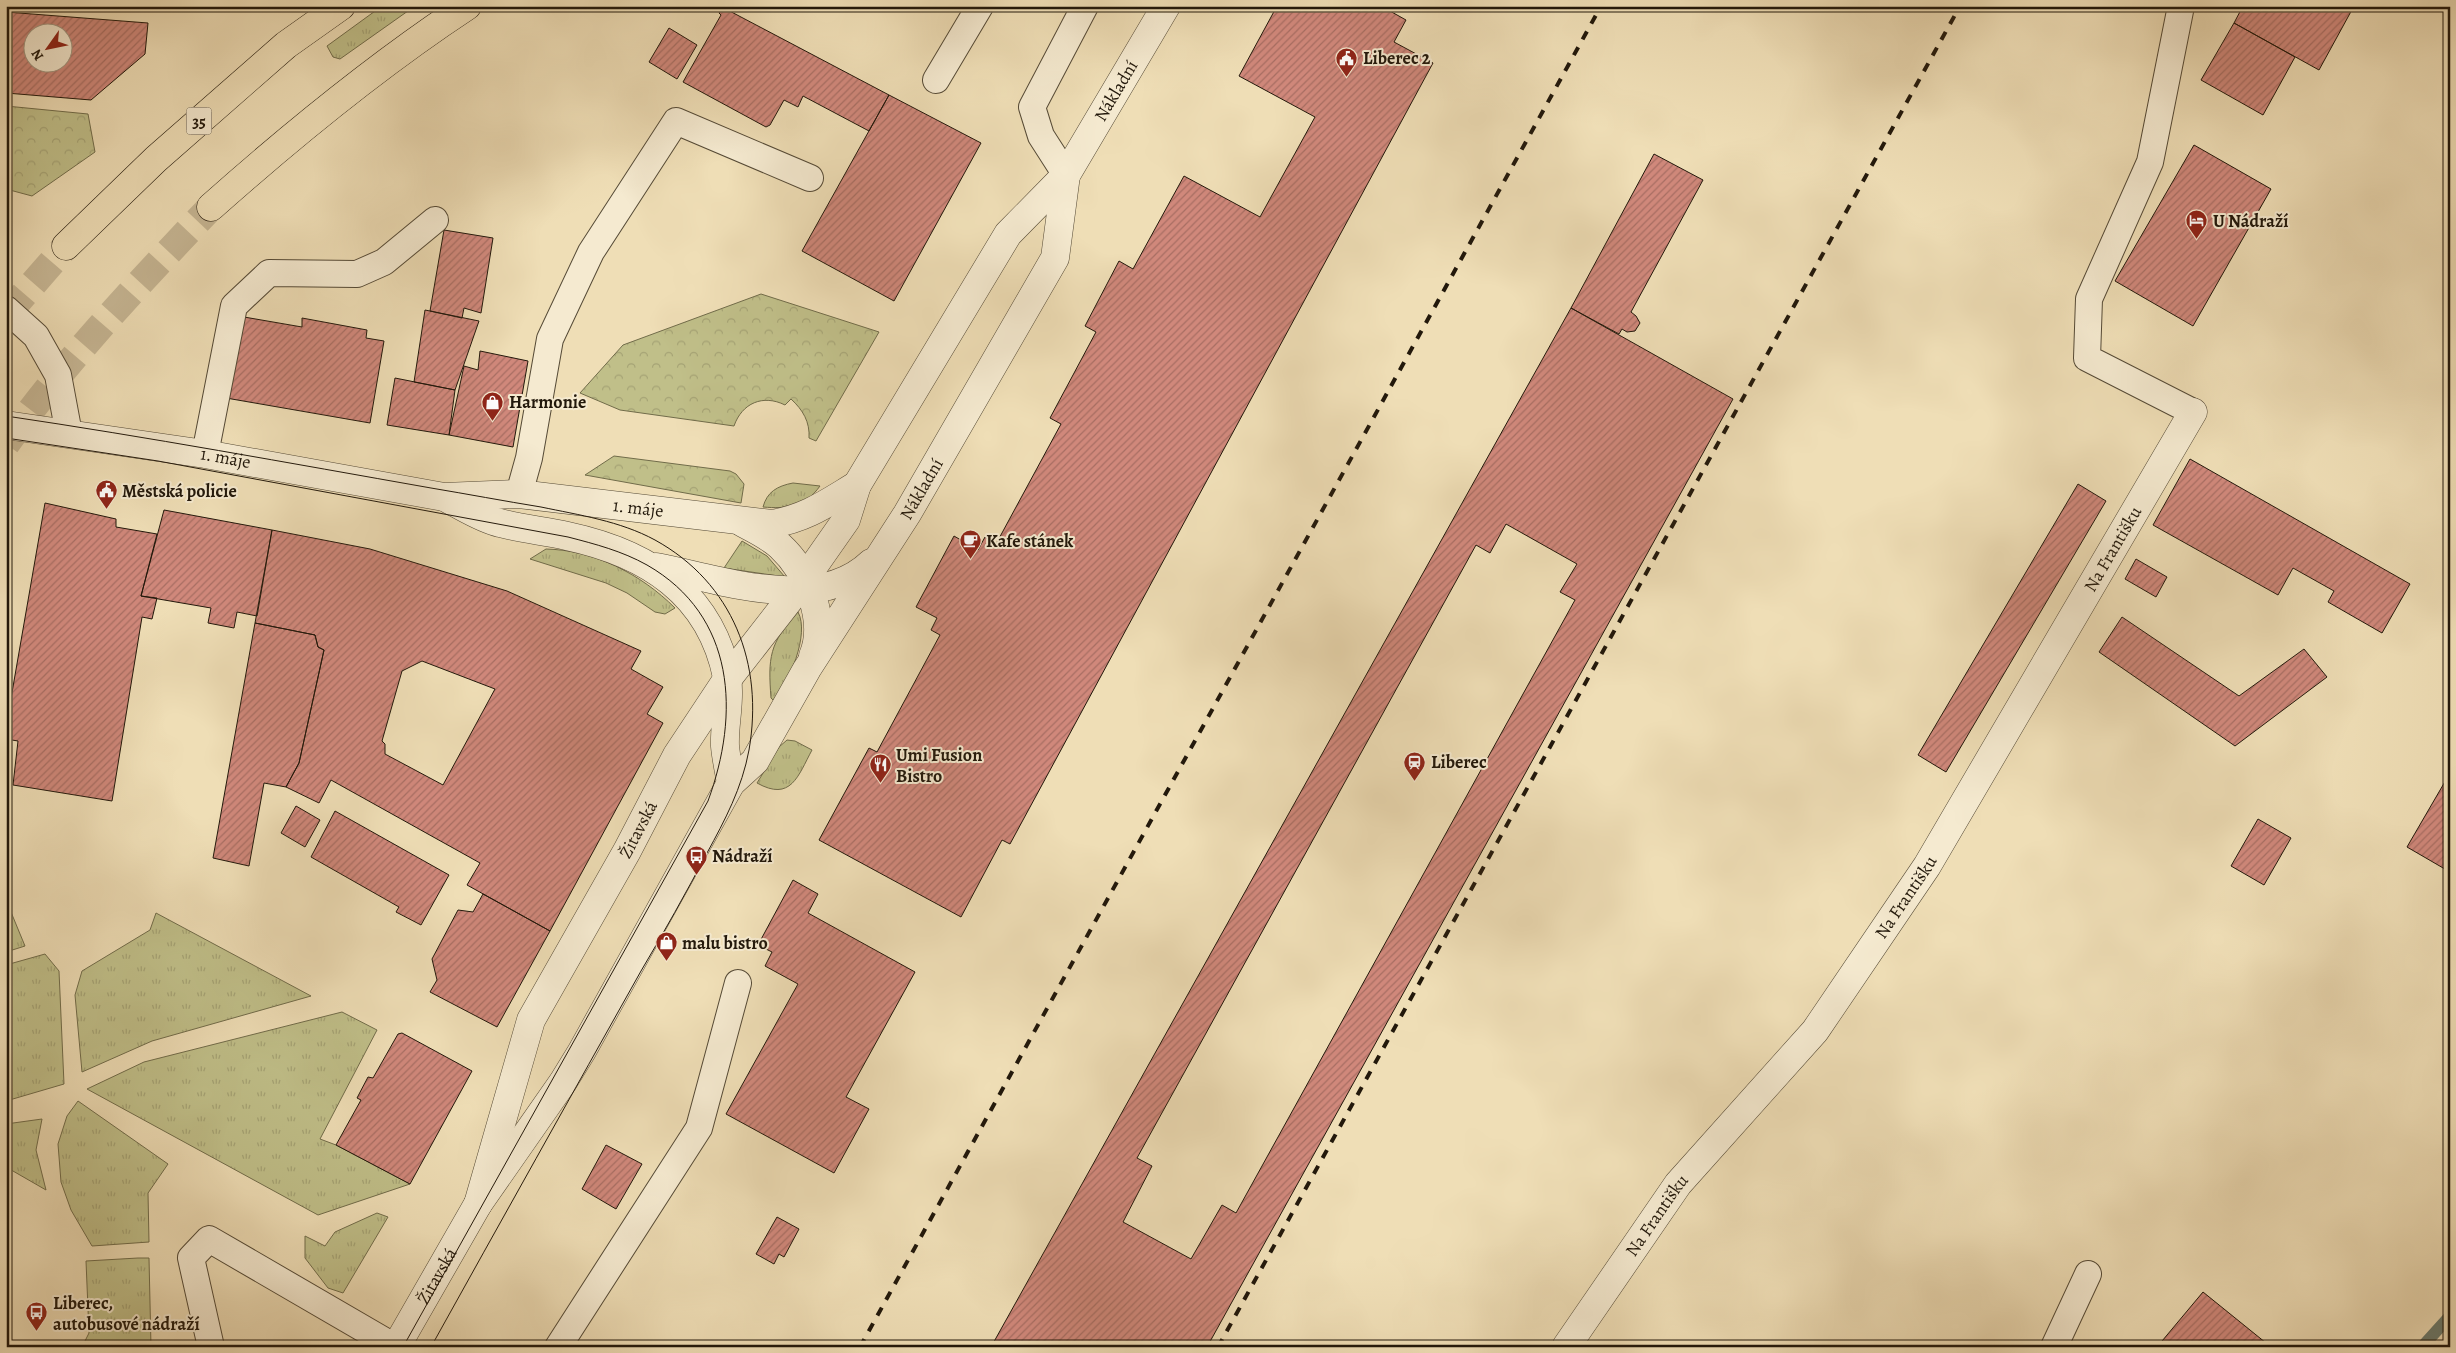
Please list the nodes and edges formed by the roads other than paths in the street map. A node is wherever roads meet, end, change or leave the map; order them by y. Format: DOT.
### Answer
graph roads {
  1 [pos="341,6"];
  2 [pos="467,6"];
  3 [pos="980,6"];
  4 [pos="1085,6"];
  5 [pos="1166,6"];
  6 [pos="2181,6"];
  7 [pos="936,80"];
  8 [pos="1066,175"];
  9 [pos="810,178"];
  10 [pos="211,207"];
  11 [pos="435,220"];
  12 [pos="66,246"];
  13 [pos="6,309"];
  14 [pos="2193,412"];
  15 [pos="6,424"];
  16 [pos="69,434"];
  17 [pos="206,454"];
  18 [pos="857,485"];
  19 [pos="519,494"];
  20 [pos="444,498"];
  21 [pos="740,522"];
  22 [pos="884,550"];
  23 [pos="648,565"];
  24 [pos="804,586"];
  25 [pos="690,600"];
  26 [pos="807,669"];
  27 [pos="727,680"];
  28 [pos="700,719"];
  29 [pos="730,784"];
  30 [pos="738,983"];
  31 [pos="478,1204"];
  32 [pos="2088,1274"];
  33 [pos="211,1347"];
  34 [pos="396,1347"];
  35 [pos="558,1347"];
  36 [pos="1566,1347"];
  37 [pos="2054,1347"];
  1 -- 12 [label="highway, 35"];
  2 -- 10 [label="highway"];
  3 -- 7 [label="lane"];
  4 -- 8 [label="lane"];
  5 -- 8 [label="street, Nákladní"];
  6 -- 14 [label="lane"];
  8 -- 18 [label="street, Nákladní"];
  8 -- 22 [label="street, Nákladní"];
  9 -- 19 [label="lane"];
  11 -- 17 [label="lane"];
  13 -- 16 [label="lane"];
  14 -- 36 [label="street, Na Františku"];
  15 -- 16 [label="street, 1. máje"];
  16 -- 17 [label="street, 1. máje"];
  17 -- 20 [label="street, 1. máje"];
  18 -- 21 [label="street, 1. máje"];
  18 -- 24 [label="street, Žitavská"];
  19 -- 20 [label="street, 1. máje"];
  19 -- 21 [label="street, 1. máje"];
  20 -- 23 [label="street, 1. máje"];
  21 -- 24 [label="street, 1. máje"];
  22 -- 24 [label="street, 1. máje"];
  22 -- 26 [label="street, Nákladní"];
  23 -- 24 [label="street, 1. máje"];
  23 -- 25 [label="street, 1. máje"];
  24 -- 26 [label="street, 1. máje"];
  24 -- 27 [label="street, Žitavská"];
  25 -- 27 [label="street, 1. máje"];
  25 -- 28 [label="street, 1. máje"];
  26 -- 29 [label="street, Nákladní"];
  27 -- 28 [label="street, Žitavská"];
  27 -- 29 [label="street, 1. máje"];
  28 -- 31 [label="street, Žitavská"];
  29 -- 31 [label="street, Žitavská"];
  30 -- 35 [label="lane"];
  31 -- 34 [label="street, Žitavská"];
  32 -- 37 [label="lane"];
  33 -- 34 [label="lane"];
}
